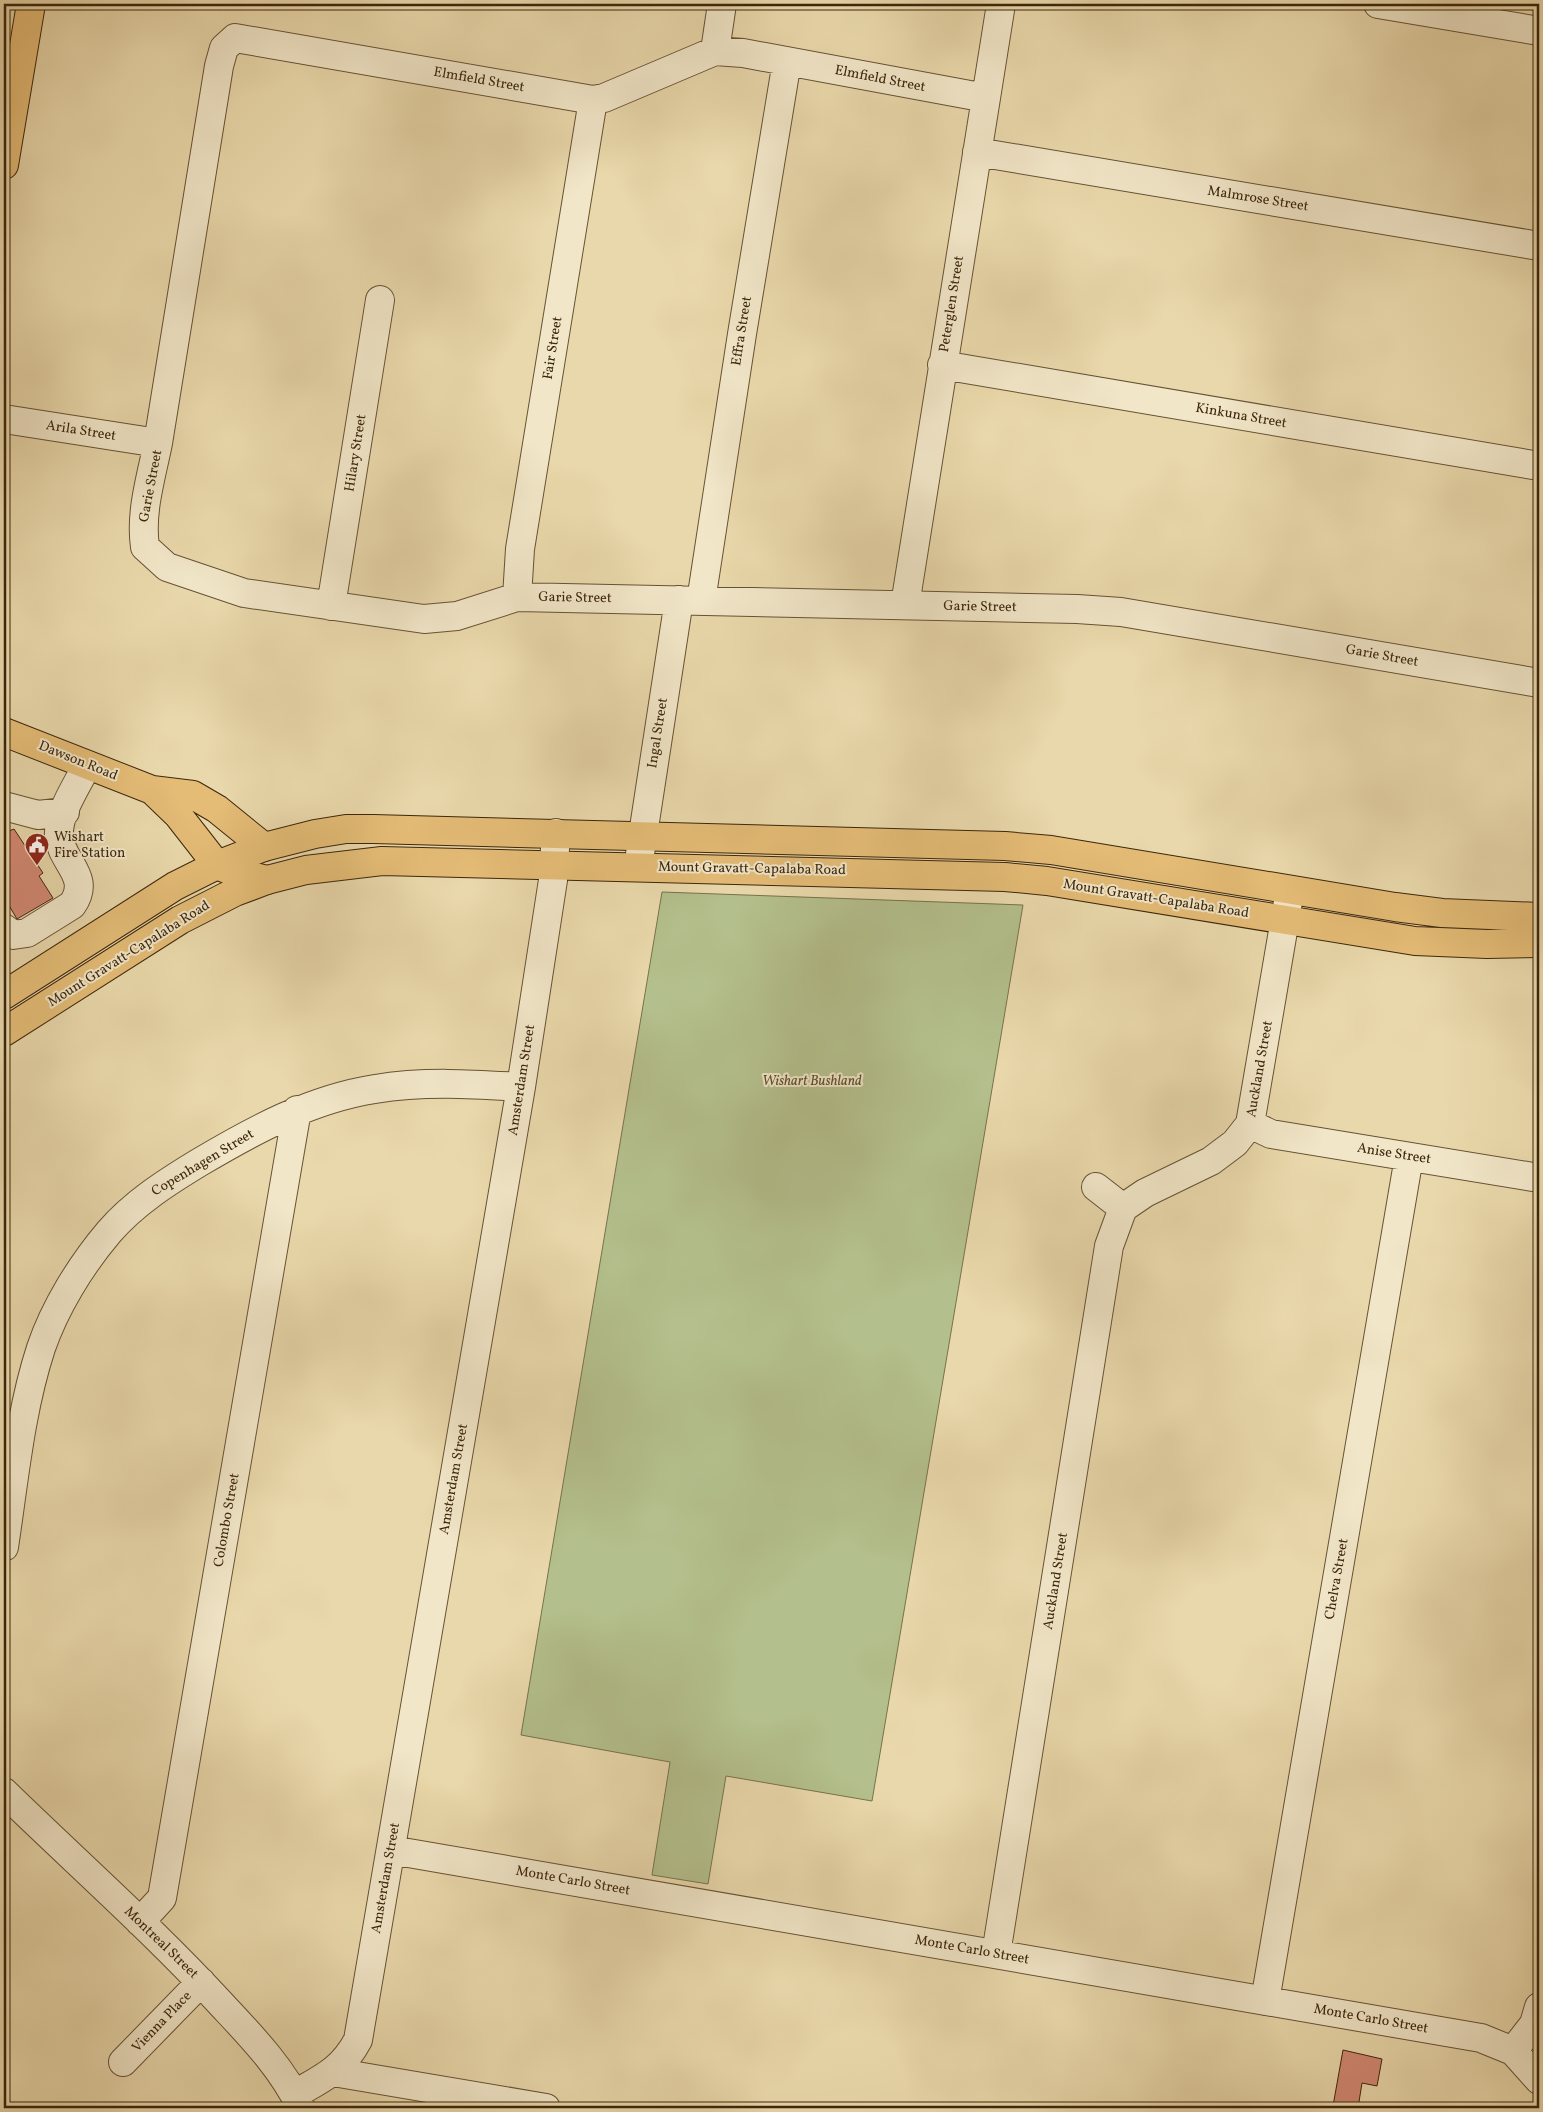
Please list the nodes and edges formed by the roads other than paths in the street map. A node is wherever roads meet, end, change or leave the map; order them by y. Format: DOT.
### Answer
graph roads {
  1 [pos="31,4"];
  2 [pos="722,4"];
  3 [pos="1001,4"];
  4 [pos="1378,4"];
  5 [pos="1539,31"];
  6 [pos="235,38"];
  7 [pos="715,51"];
  8 [pos="787,62"];
  9 [pos="986,98"];
  10 [pos="593,100"];
  11 [pos="977,152"];
  12 [pos="4,165"];
  13 [pos="1539,246"];
  14 [pos="380,300"];
  15 [pos="942,365"];
  16 [pos="4,419"];
  17 [pos="158,443"];
  18 [pos="1539,466"];
  19 [pos="518,597"];
  20 [pos="690,600"];
  21 [pos="905,605"];
  22 [pos="331,606"];
  23 [pos="1539,683"];
  24 [pos="4,732"];
  25 [pos="87,765"];
  26 [pos="152,790"];
  27 [pos="4,806"];
  28 [pos="64,812"];
  29 [pos="556,832"];
  30 [pos="642,835"];
  31 [pos="264,847"];
  32 [pos="216,865"];
  33 [pos="555,865"];
  34 [pos="638,867"];
  35 [pos="267,880"];
  36 [pos="1290,890"];
  37 [pos="1539,918"];
  38 [pos="1285,920"];
  39 [pos="4,928"];
  40 [pos="1539,943"];
  41 [pos="4,995"];
  42 [pos="4,1032"];
  43 [pos="521,1087"];
  44 [pos="297,1110"];
  45 [pos="1250,1124"];
  46 [pos="1409,1157"];
  47 [pos="1539,1178"];
  48 [pos="1096,1187"];
  49 [pos="1123,1208"];
  50 [pos="4,1547"];
  51 [pos="7,1801"];
  52 [pos="391,1850"];
  53 [pos="140,1922"];
  54 [pos="996,1954"];
  55 [pos="201,1982"];
  56 [pos="1266,2001"];
  57 [pos="1539,2007"];
  58 [pos="1513,2051"];
  59 [pos="123,2062"];
  60 [pos="333,2072"];
  61 [pos="1539,2080"];
  62 [pos="298,2101"];
  63 [pos="546,2108"];
  1 -- 12 [label="main road"];
  2 -- 7 [label="street"];
  3 -- 9 [label="street, Peterglen Street"];
  4 -- 5 [label="street"];
  6 -- 10 [label="street, Elmfield Street"];
  6 -- 17 [label="street, Garie Street"];
  7 -- 8 [label="street, Elmfield Street"];
  7 -- 10 [label="street, Elmfield Street"];
  8 -- 9 [label="street, Elmfield Street"];
  8 -- 20 [label="street, Effra Street"];
  9 -- 11 [label="street, Peterglen Street"];
  10 -- 19 [label="street, Fair Street"];
  11 -- 13 [label="street, Malmrose Street"];
  11 -- 15 [label="street, Peterglen Street"];
  14 -- 22 [label="street, Hilary Street"];
  15 -- 18 [label="street, Kinkuna Street"];
  15 -- 21 [label="street, Peterglen Street"];
  16 -- 17 [label="street, Arila Street"];
  17 -- 22 [label="street, Garie Street"];
  19 -- 20 [label="street, Garie Street"];
  19 -- 22 [label="street, Garie Street"];
  20 -- 21 [label="street, Garie Street"];
  20 -- 30 [label="street, Ingal Street"];
  21 -- 23 [label="street, Garie Street"];
  24 -- 25 [label="main road, Dawson Road"];
  25 -- 26 [label="main road, Dawson Road"];
  25 -- 28 [label="street"];
  26 -- 31 [label="main road, Dawson Road"];
  26 -- 32 [label="main road, Dawson Road"];
  27 -- 28 [label="street"];
  28 -- 39 [label="street"];
  29 -- 30 [label="main road"];
  29 -- 31 [label="main road"];
  29 -- 33 [label="street, Amsterdam Street"];
  30 -- 34 [label="street, Ingal Street"];
  30 -- 36 [label="main road"];
  31 -- 32 [label="main road"];
  32 -- 35 [label="main road"];
  32 -- 41 [label="main road"];
  33 -- 34 [label="main road, Mount Gravatt-Capalaba Road"];
  33 -- 35 [label="main road, Mount Gravatt-Capalaba Road"];
  33 -- 43 [label="street, Amsterdam Street"];
  34 -- 38 [label="main road, Mount Gravatt-Capalaba Road"];
  35 -- 42 [label="main road, Mount Gravatt-Capalaba Road"];
  36 -- 37 [label="main road"];
  36 -- 38 [label="street, Auckland Street"];
  38 -- 40 [label="main road, Mount Gravatt-Capalaba Road"];
  38 -- 45 [label="street, Auckland Street"];
  43 -- 44 [label="street, Copenhagen Street"];
  43 -- 52 [label="street, Amsterdam Street"];
  44 -- 50 [label="street, Copenhagen Street"];
  44 -- 53 [label="street, Colombo Street"];
  45 -- 46 [label="street, Anise Street"];
  45 -- 49 [label="street, Auckland Street"];
  46 -- 47 [label="street, Anise Street"];
  46 -- 56 [label="street, Chelva Street"];
  48 -- 49 [label="street"];
  49 -- 54 [label="street, Auckland Street"];
  51 -- 53 [label="street, Montreal Street"];
  52 -- 54 [label="street, Monte Carlo Street"];
  52 -- 60 [label="street, Amsterdam Street"];
  53 -- 55 [label="street, Montreal Street"];
  54 -- 56 [label="street, Monte Carlo Street"];
  55 -- 59 [label="street, Vienna Place"];
  55 -- 62 [label="street, Montreal Street"];
  56 -- 58 [label="street, Monte Carlo Street"];
  57 -- 58 [label="street"];
  58 -- 61 [label="street, Monte Carlo Street"];
  60 -- 62 [label="street, Amsterdam Street"];
  60 -- 63 [label="street"];
}
